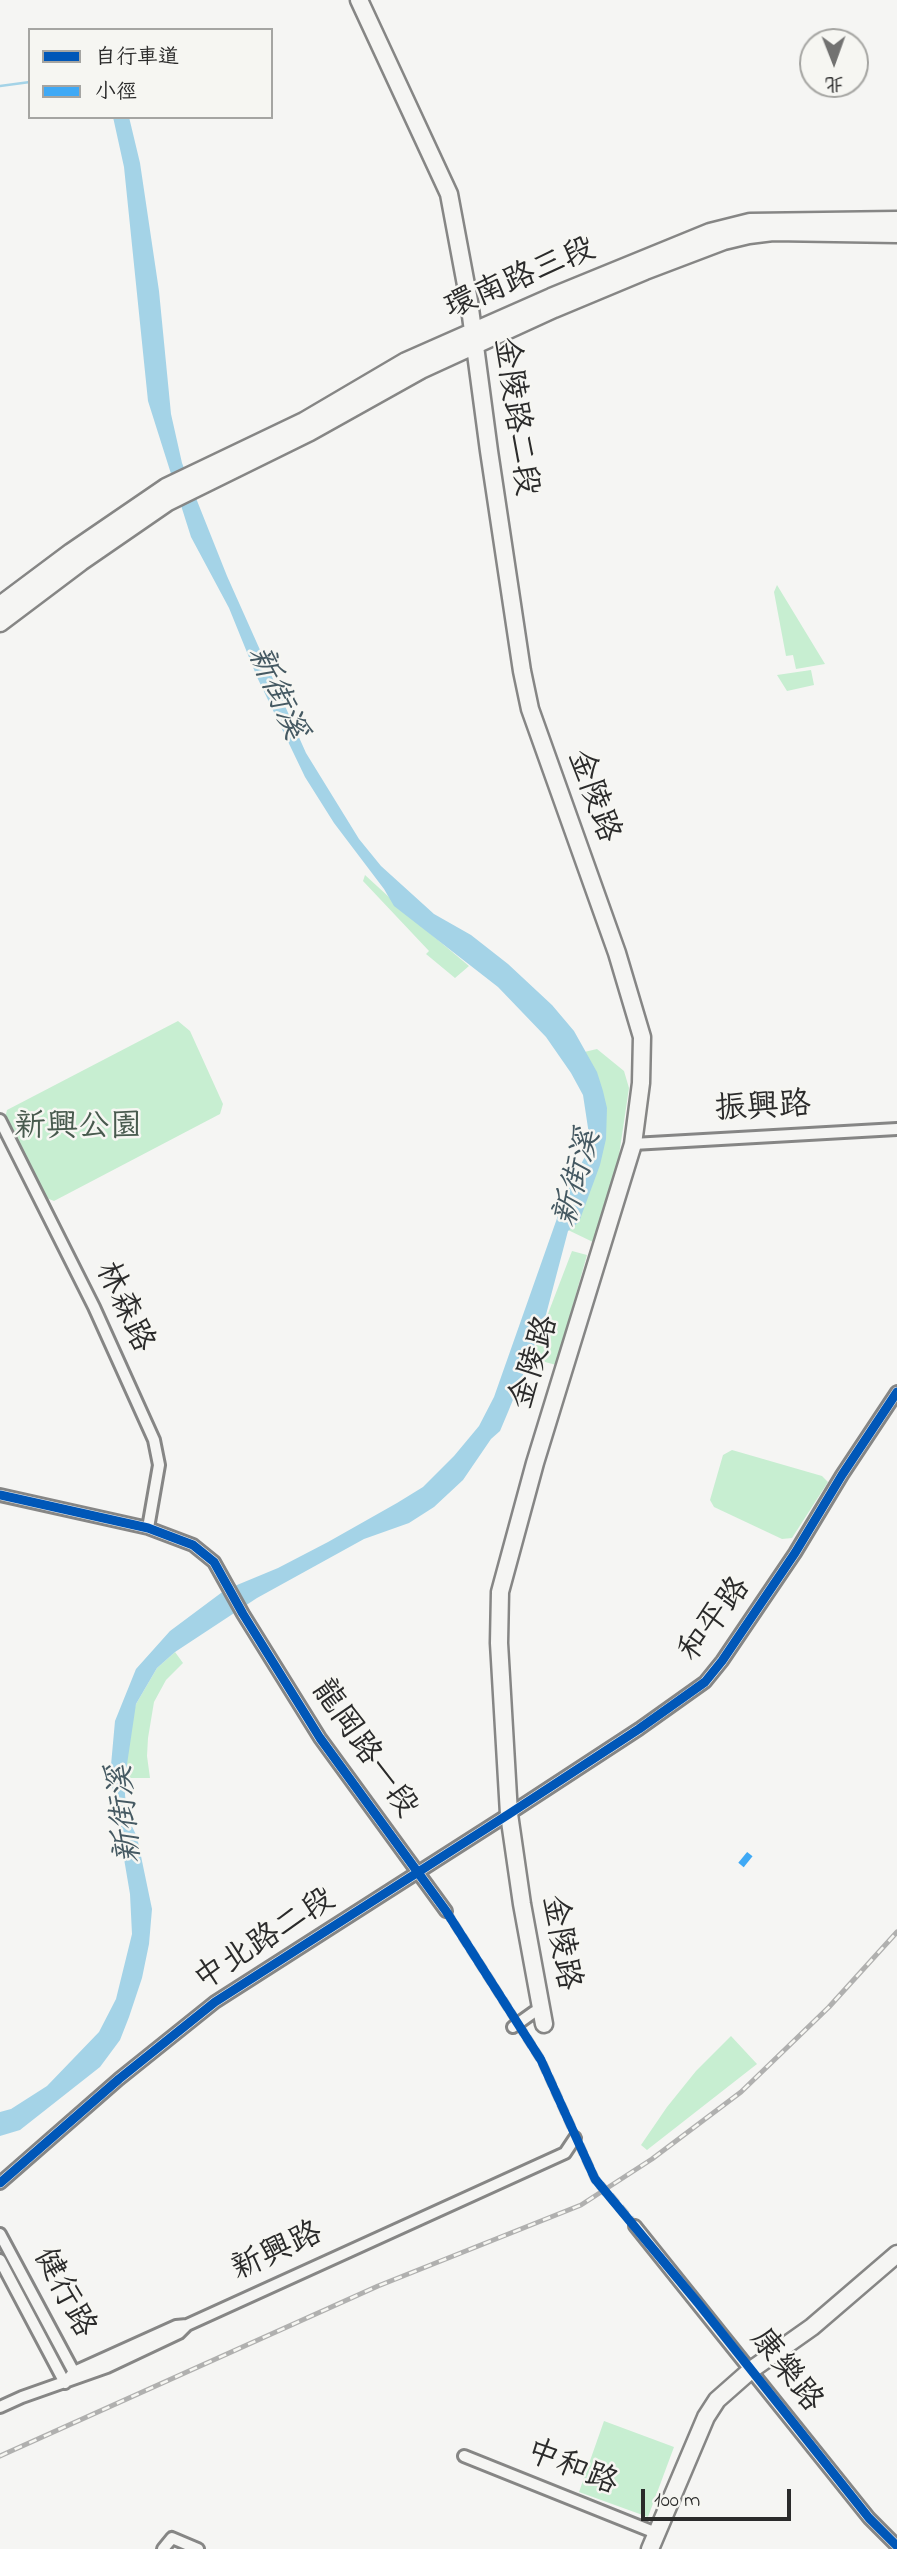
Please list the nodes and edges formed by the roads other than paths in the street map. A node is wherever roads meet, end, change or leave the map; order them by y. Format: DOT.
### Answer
graph roads {
  1 [pos="359,0"];
  2 [pos="897,220"];
  3 [pos="897,234"];
  4 [pos="472,338"];
  5 [pos="167,494"];
  6 [pos="0,606"];
  7 [pos="0,623"];
  8 [pos="538,734"];
  9 [pos="0,1120"];
  10 [pos="897,1129"];
  11 [pos="633,1144"];
  12 [pos="897,1392"];
  13 [pos="0,1495"];
  14 [pos="148,1528"];
  15 [pos="509,1814"];
  16 [pos="417,1873"];
  17 [pos="446,1911"];
  18 [pos="539,2018"];
  19 [pos="513,2027"];
  20 [pos="575,2138"];
  21 [pos="0,2183"];
  22 [pos="635,2226"];
  23 [pos="0,2234"];
  24 [pos="897,2254"];
  25 [pos="0,2260"];
  26 [pos="751,2370"];
  27 [pos="75,2375"];
  28 [pos="65,2383"];
  29 [pos="0,2407"];
  30 [pos="464,2456"];
  31 [pos="656,2533"];
  32 [pos="897,2546"];
  33 [pos="163,2549"];
  34 [pos="198,2549"];
  35 [pos="650,2549"];
  1 -- 4 [label="main road, 金陵路二段"];
  2 -- 4 [label="main road, 環南路三段"];
  3 -- 4 [label="main road, 環南路三段"];
  4 -- 5 [label="main road, 環南路三段"];
  4 -- 8 [label="main road, 金陵路二段"];
  5 -- 6 [label="main road"];
  5 -- 7 [label="main road"];
  8 -- 11 [label="main road, 金陵路"];
  9 -- 14 [label="street, 林森路"];
  10 -- 11 [label="street, 振興路"];
  11 -- 15 [label="main road, 金陵路"];
  12 -- 15 [label="street, 和平路"];
  13 -- 14 [label="street"];
  14 -- 16 [label="street, 龍岡路一段"];
  15 -- 16 [label="street, 中北路二段"];
  15 -- 18 [label="main road, 金陵路"];
  16 -- 17 [label="street, 龍岡路一段"];
  16 -- 21 [label="street, 中北路二段"];
  18 -- 19 [label="street"];
  20 -- 27 [label="street, 新興路"];
  22 -- 26 [label="street, 康樂路"];
  23 -- 27 [label="street, 健行路"];
  24 -- 26 [label="main road"];
  25 -- 28 [label="street, 健行路"];
  26 -- 31 [label="main road"];
  26 -- 32 [label="street, 康樂路"];
  27 -- 28 [label="street, 新興路"];
  28 -- 29 [label="street"];
  30 -- 31 [label="street, 中和路"];
  31 -- 35 [label="main road"];
  33 -- 34 [label="street"];
}
